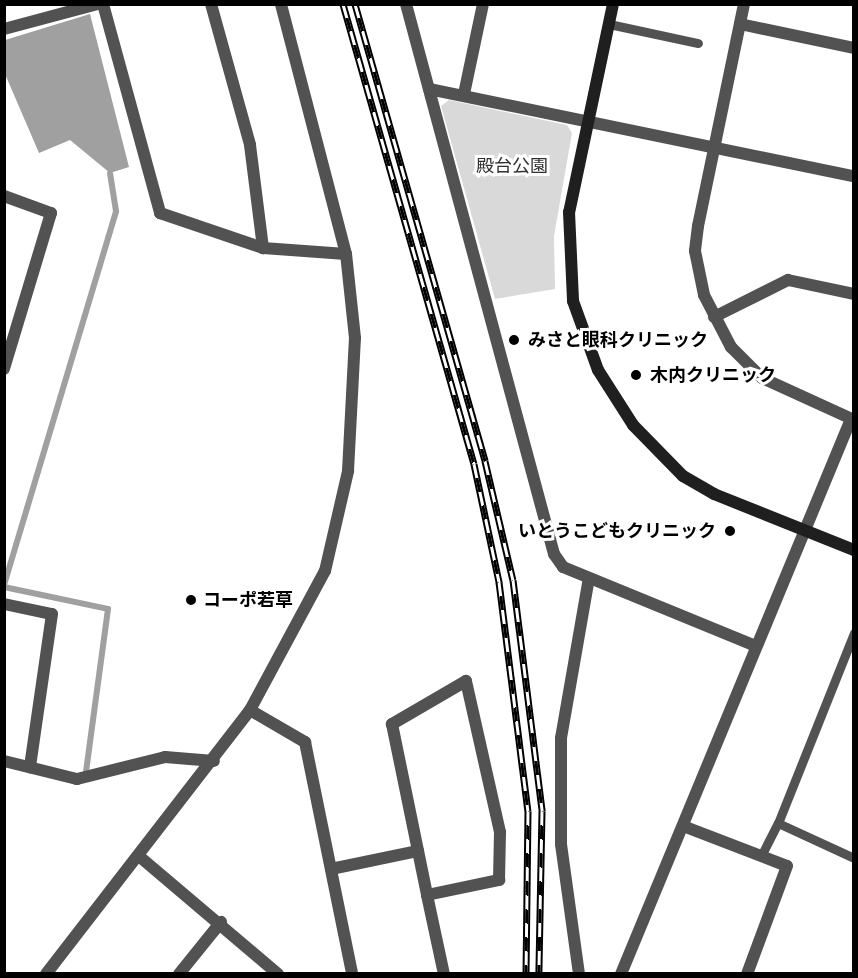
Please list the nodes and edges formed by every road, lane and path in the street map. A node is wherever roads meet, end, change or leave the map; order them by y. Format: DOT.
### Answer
graph roads {
  1 [pos="97,4"];
  2 [pos="103,4"];
  3 [pos="211,4"];
  4 [pos="281,4"];
  5 [pos="406,4"];
  6 [pos="483,4"];
  7 [pos="613,4"];
  8 [pos="744,4"];
  9 [pos="609,24"];
  10 [pos="740,24"];
  11 [pos="4,29"];
  12 [pos="698,43"];
  13 [pos="854,48"];
  14 [pos="429,89"];
  15 [pos="464,93"];
  16 [pos="587,120"];
  17 [pos="714,146"];
  18 [pos="854,176"];
  19 [pos="4,196"];
  20 [pos="263,248"];
  21 [pos="346,254"];
  22 [pos="854,294"];
  23 [pos="714,318"];
  24 [pos="4,369"];
  25 [pos="852,419"];
  26 [pos="803,530"];
  27 [pos="854,550"];
  28 [pos="589,578"];
  29 [pos="4,604"];
  30 [pos="854,633"];
  31 [pos="756,646"];
  32 [pos="250,710"];
  33 [pos="4,761"];
  34 [pos="214,761"];
  35 [pos="30,767"];
  36 [pos="778,823"];
  37 [pos="683,826"];
  38 [pos="418,851"];
  39 [pos="761,856"];
  40 [pos="140,857"];
  41 [pos="854,858"];
  42 [pos="331,869"];
  43 [pos="427,895"];
  44 [pos="220,922"];
  45 [pos="46,974"];
  46 [pos="179,974"];
  47 [pos="278,974"];
  48 [pos="352,974"];
  49 [pos="444,974"];
  50 [pos="579,974"];
  51 [pos="621,974"];
  52 [pos="747,974"];
  1 -- 11 [label="street"];
  2 -- 20 [label="street"];
  3 -- 20 [label="street"];
  4 -- 21 [label="street"];
  5 -- 14 [label="street"];
  6 -- 15 [label="street"];
  7 -- 9 [label="street"];
  8 -- 10 [label="street"];
  9 -- 12 [label="lane"];
  9 -- 16 [label="street"];
  10 -- 13 [label="street"];
  10 -- 17 [label="street"];
  14 -- 15 [label="street"];
  14 -- 28 [label="street"];
  15 -- 16 [label="street"];
  16 -- 17 [label="street"];
  16 -- 26 [label="street"];
  17 -- 18 [label="street"];
  17 -- 23 [label="street"];
  19 -- 24 [label="street"];
  20 -- 21 [label="street"];
  21 -- 32 [label="street"];
  22 -- 23 [label="street"];
  23 -- 25 [label="street"];
  25 -- 26 [label="street"];
  26 -- 27 [label="street"];
  26 -- 31 [label="street"];
  28 -- 31 [label="street"];
  28 -- 50 [label="street"];
  29 -- 35 [label="street"];
  30 -- 36 [label="lane"];
  31 -- 37 [label="street"];
  32 -- 34 [label="street"];
  32 -- 42 [label="street"];
  33 -- 35 [label="street"];
  34 -- 35 [label="street"];
  34 -- 40 [label="street"];
  36 -- 39 [label="lane"];
  36 -- 41 [label="lane"];
  37 -- 39 [label="street"];
  37 -- 51 [label="street"];
  38 -- 42 [label="street"];
  38 -- 43 [label="street"];
  38 -- 43 [label="street"];
  39 -- 52 [label="street"];
  40 -- 44 [label="street"];
  40 -- 45 [label="street"];
  42 -- 48 [label="street"];
  43 -- 49 [label="street"];
  44 -- 46 [label="street"];
  44 -- 47 [label="street"];
}
